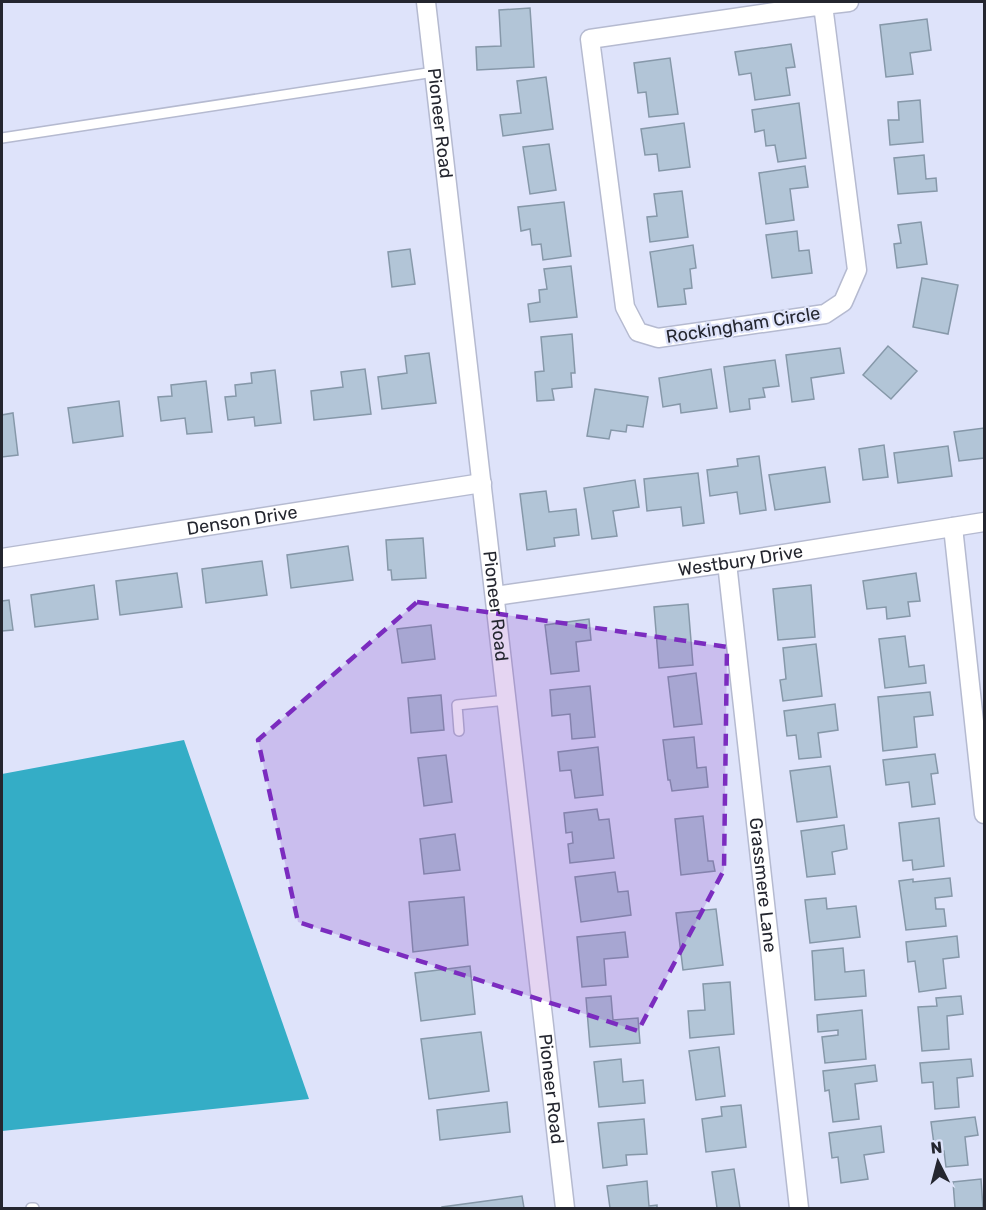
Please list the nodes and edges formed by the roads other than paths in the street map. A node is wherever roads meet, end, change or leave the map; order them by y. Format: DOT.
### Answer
graph roads {
  1 [pos="426,2"];
  2 [pos="849,2"];
  3 [pos="823,5"];
  4 [pos="434,72"];
  5 [pos="2,138"];
  6 [pos="482,483"];
  7 [pos="984,522"];
  8 [pos="953,528"];
  9 [pos="2,558"];
  10 [pos="727,563"];
  11 [pos="495,596"];
  12 [pos="507,700"];
  13 [pos="459,731"];
  14 [pos="984,814"];
  15 [pos="565,1209"];
  16 [pos="799,1209"];
  1 -- 4 [label="street, Pioneer Road"];
  2 -- 3 [label="street"];
  3 -- 3 [label="street, Rockingham Circle"];
  4 -- 5 [label="lane"];
  4 -- 6 [label="street, Pioneer Road"];
  6 -- 9 [label="street, Denson Drive"];
  6 -- 11 [label="street, Pioneer Road"];
  7 -- 8 [label="street, Westbury Drive"];
  8 -- 10 [label="street, Westbury Drive"];
  8 -- 14 [label="street"];
  10 -- 11 [label="street, Westbury Drive"];
  10 -- 16 [label="street, Grassmere Lane"];
  11 -- 12 [label="street, Pioneer Road"];
  12 -- 13 [label="lane"];
  12 -- 15 [label="street, Pioneer Road"];
}
